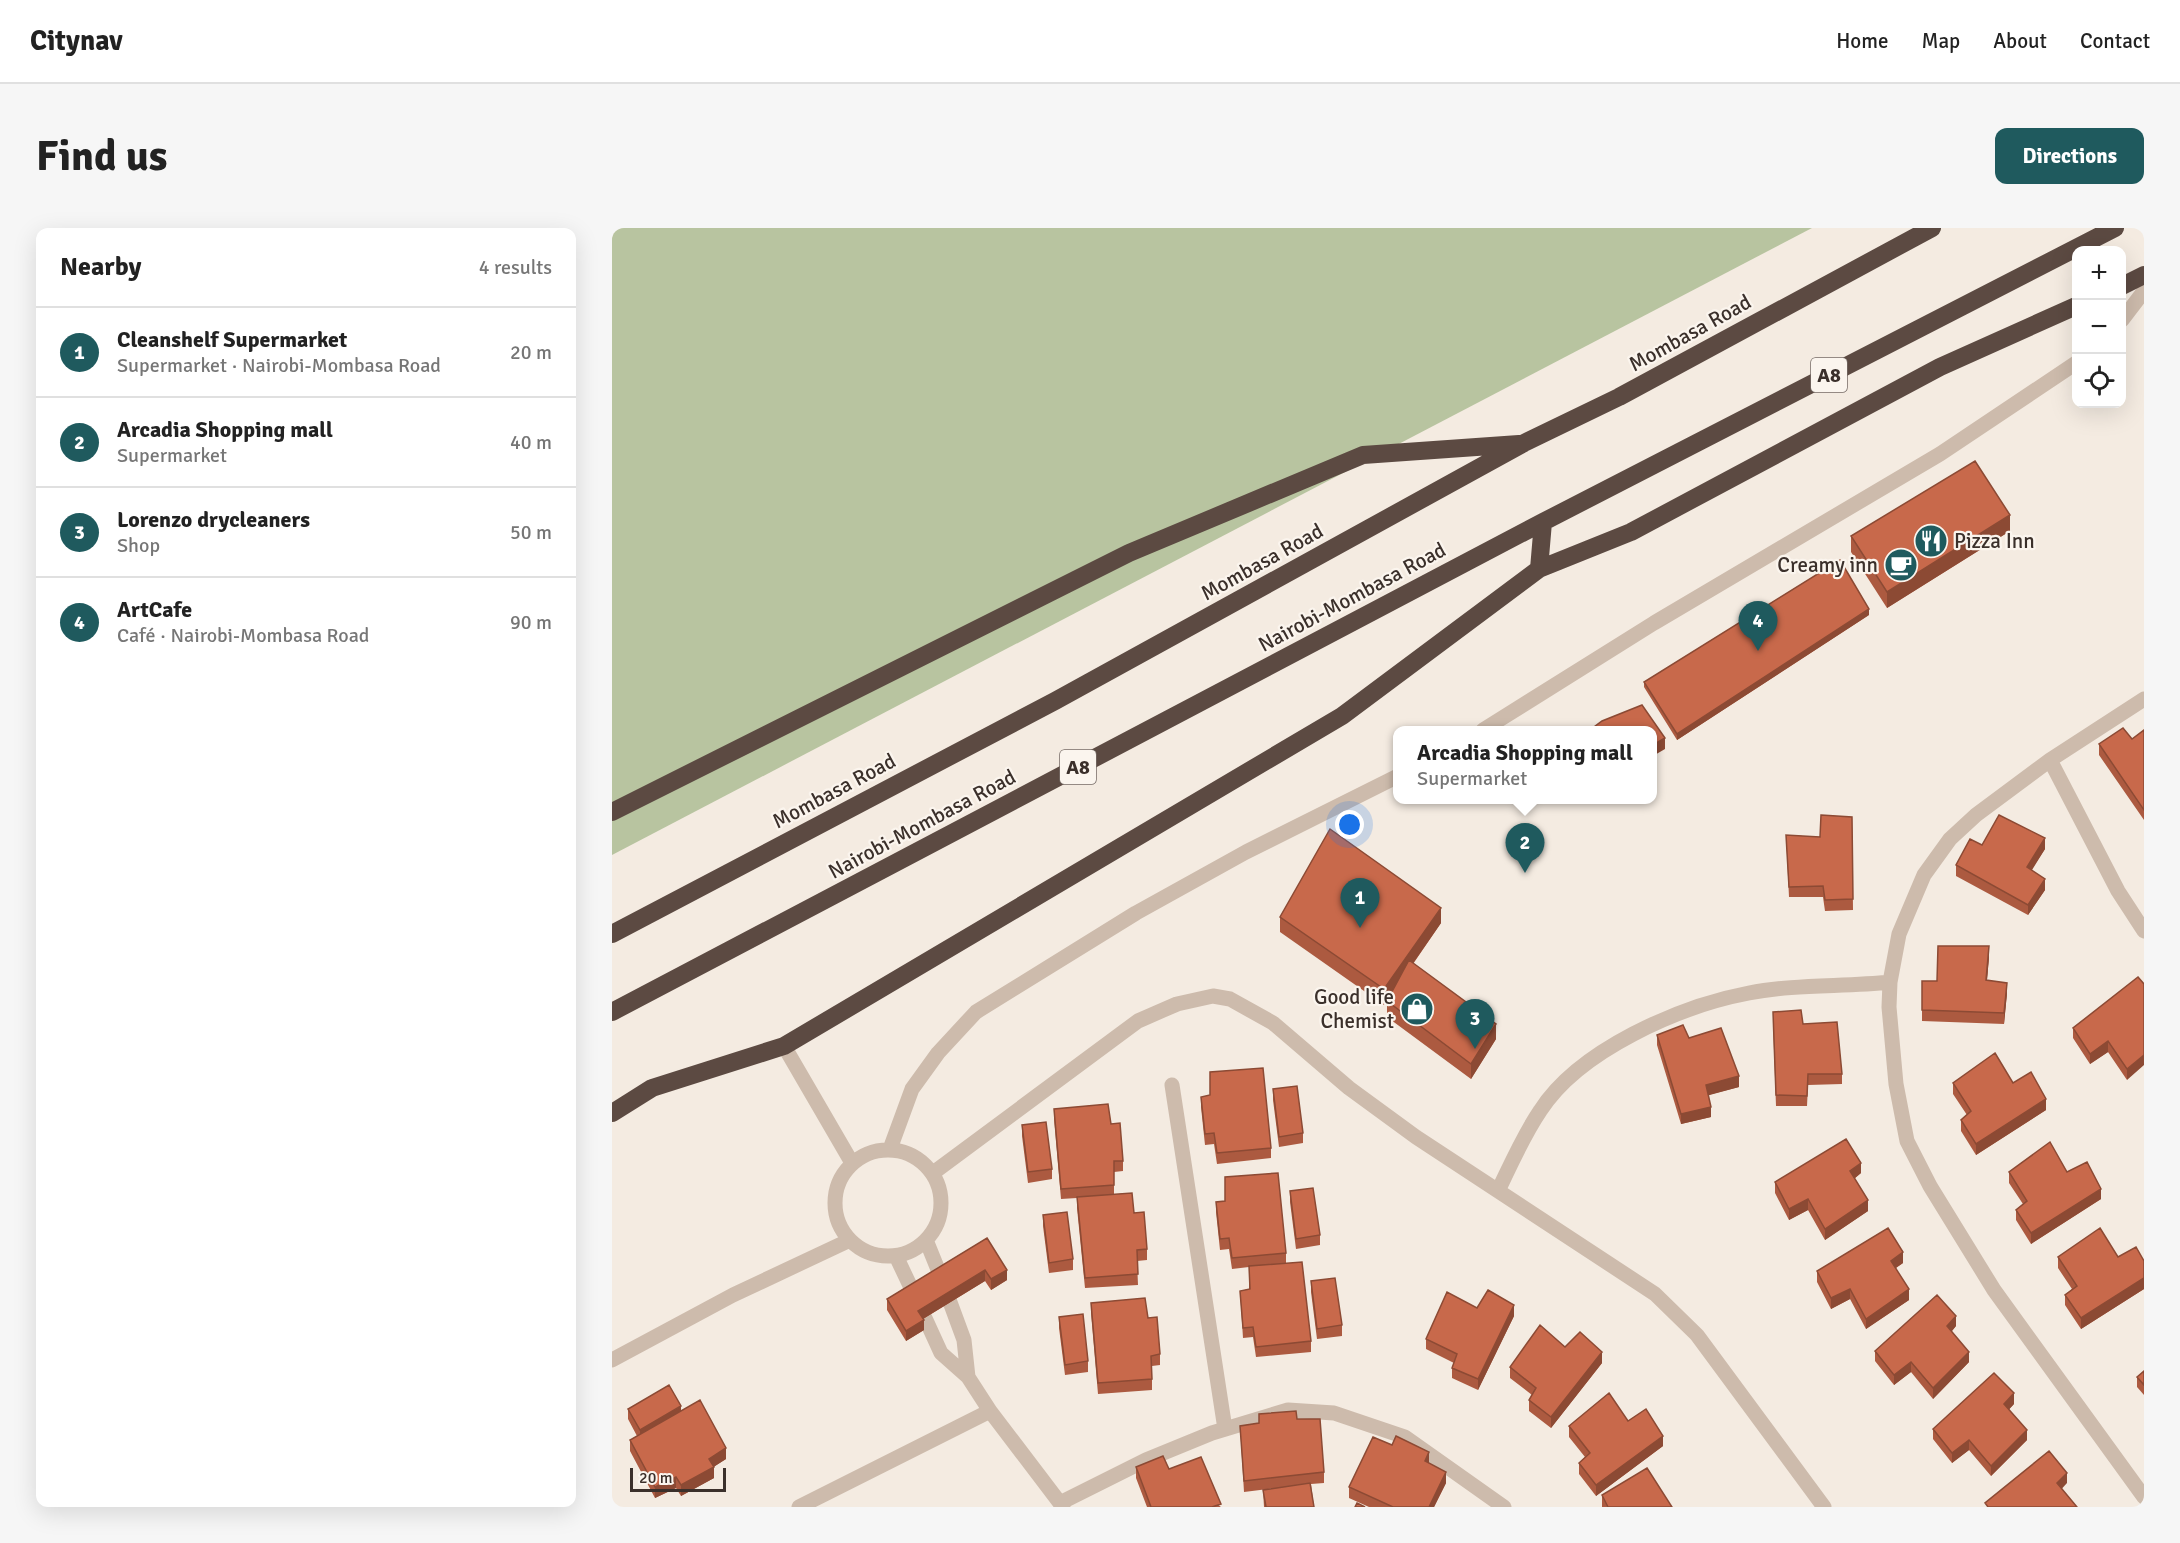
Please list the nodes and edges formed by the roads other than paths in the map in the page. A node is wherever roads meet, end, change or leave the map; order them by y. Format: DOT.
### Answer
graph roads {
  1 [pos="1932,228"];
  2 [pos="2115,228"];
  3 [pos="2144,275"];
  4 [pos="2126,284"];
  5 [pos="2144,291"];
  6 [pos="2072,308"];
  7 [pos="2126,314"];
  8 [pos="2072,366"];
  9 [pos="1524,443"];
  10 [pos="1543,522"];
  11 [pos="1539,569"];
  12 [pos="2144,699"];
  13 [pos="1489,726"];
  14 [pos="2050,760"];
  15 [pos="1393,778"];
  16 [pos="612,812"];
  17 [pos="2144,931"];
  18 [pos="612,934"];
  19 [pos="1890,982"];
  20 [pos="612,1012"];
  21 [pos="784,1046"];
  22 [pos="1172,1085"];
  23 [pos="612,1113"];
  24 [pos="890,1149"];
  25 [pos="852,1162"];
  26 [pos="933,1173"];
  27 [pos="1497,1191"];
  28 [pos="850,1240"];
  29 [pos="926,1240"];
  30 [pos="896,1256"];
  31 [pos="941,1277"];
  32 [pos="914,1294"];
  33 [pos="950,1302"];
  34 [pos="925,1317"];
  35 [pos="612,1360"];
  36 [pos="968,1377"];
  37 [pos="990,1411"];
  38 [pos="1225,1429"];
  39 [pos="2144,1497"];
  40 [pos="1061,1505"];
  41 [pos="799,1507"];
  42 [pos="1504,1507"];
  43 [pos="1824,1507"];
  1 -- 9 [label="highway, Mombasa Road"];
  2 -- 10 [label="highway, Nairobi-Mombasa Road / A8"];
  3 -- 4 [label="highway"];
  5 -- 7 [label="street"];
  6 -- 11 [label="highway"];
  8 -- 13 [label="street"];
  9 -- 16 [label="highway"];
  9 -- 18 [label="highway, Mombasa Road"];
  10 -- 11 [label="highway"];
  10 -- 20 [label="highway, Nairobi-Mombasa Road / A8"];
  11 -- 21 [label="highway"];
  12 -- 14 [label="street"];
  14 -- 17 [label="street"];
  14 -- 19 [label="street"];
  15 -- 24 [label="street"];
  19 -- 27 [label="street"];
  19 -- 39 [label="street"];
  21 -- 23 [label="highway"];
  21 -- 25 [label="street"];
  22 -- 38 [label="street"];
  24 -- 25 [label="street"];
  24 -- 26 [label="street"];
  25 -- 28 [label="street"];
  26 -- 27 [label="street"];
  26 -- 29 [label="street"];
  27 -- 43 [label="street"];
  28 -- 30 [label="street"];
  28 -- 35 [label="street"];
  29 -- 30 [label="street"];
  29 -- 31 [label="street"];
  30 -- 32 [label="street"];
  33 -- 36 [label="street"];
  34 -- 36 [label="street"];
  36 -- 37 [label="street"];
  37 -- 40 [label="street"];
  37 -- 41 [label="street"];
  38 -- 40 [label="street"];
  38 -- 42 [label="street"];
}
